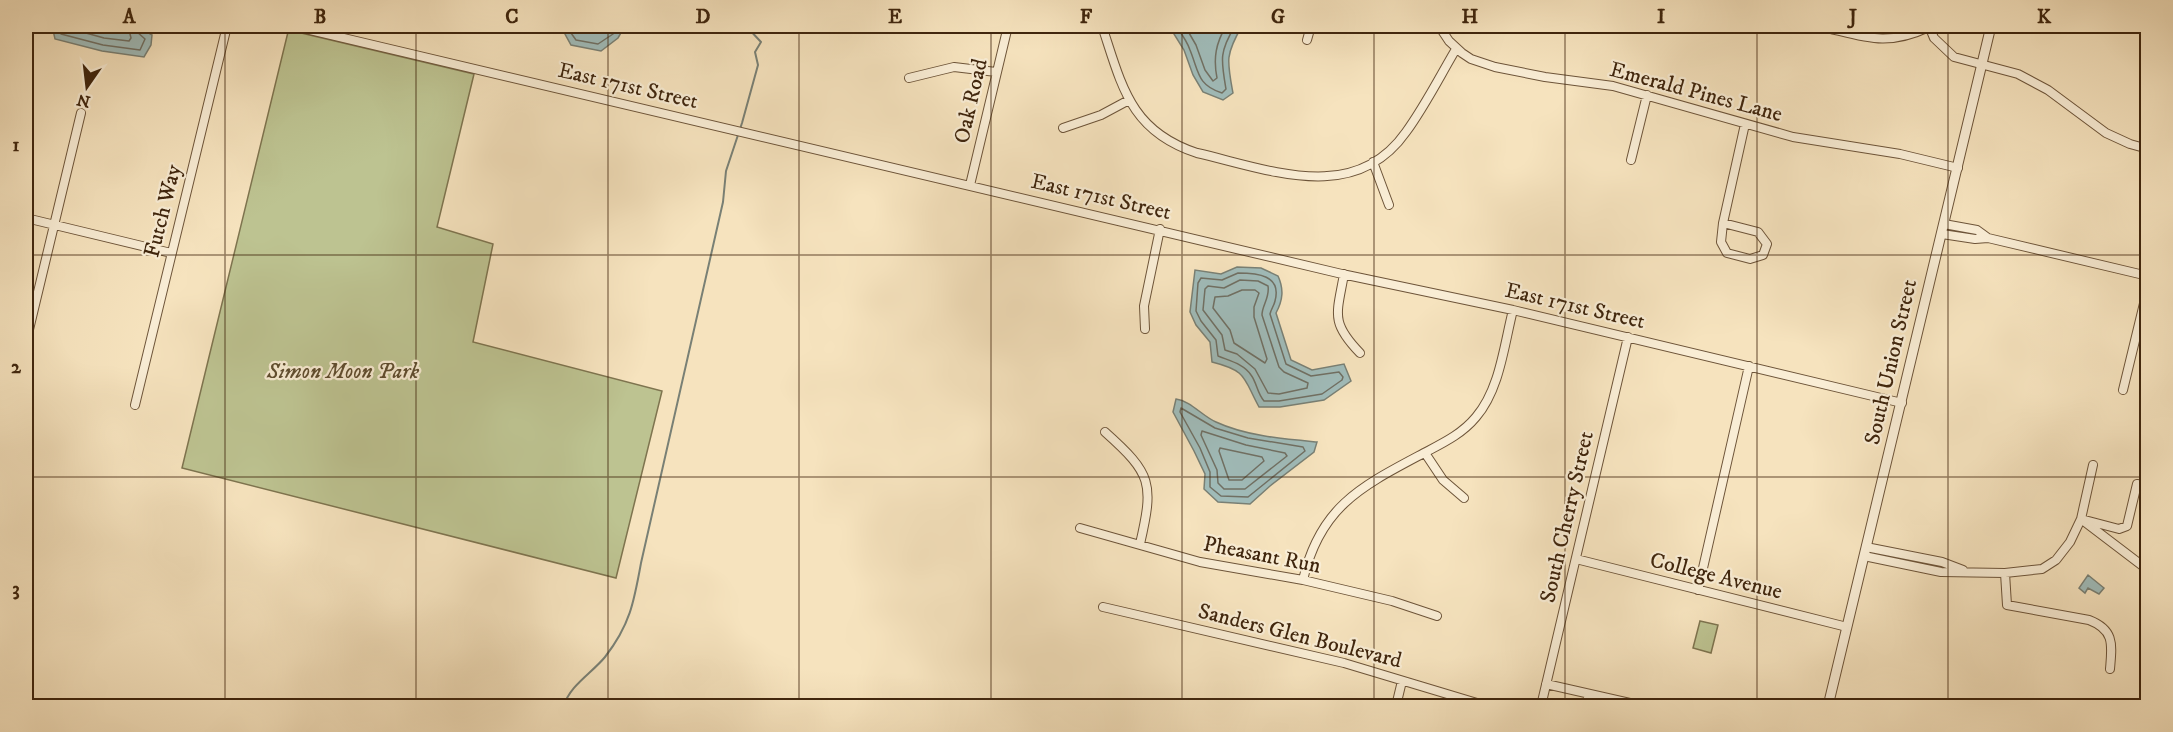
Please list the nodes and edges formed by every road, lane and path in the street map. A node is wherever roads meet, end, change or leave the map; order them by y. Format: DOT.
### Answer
graph roads {
  1 [pos="227,26"];
  2 [pos="293,26"];
  3 [pos="1008,26"];
  4 [pos="1102,26"];
  5 [pos="1311,26"];
  6 [pos="1439,26"];
  7 [pos="1819,26"];
  8 [pos="1929,26"];
  9 [pos="1991,26"];
  10 [pos="1307,40"];
  11 [pos="1456,48"];
  12 [pos="1982,65"];
  13 [pos="996,72"];
  14 [pos="909,78"];
  15 [pos="1647,95"];
  16 [pos="1129,100"];
  17 [pos="81,113"];
  18 [pos="1745,124"];
  19 [pos="1063,128"];
  20 [pos="2148,149"];
  21 [pos="1631,160"];
  22 [pos="1373,162"];
  23 [pos="1958,168"];
  24 [pos="970,185"];
  25 [pos="1389,205"];
  26 [pos="26,218"];
  27 [pos="1723,223"];
  28 [pos="54,225"];
  29 [pos="1943,229"];
  30 [pos="1160,230"];
  31 [pos="171,253"];
  32 [pos="1344,274"];
  33 [pos="2148,276"];
  34 [pos="2148,287"];
  35 [pos="1514,310"];
  36 [pos="1145,329"];
  37 [pos="1628,337"];
  38 [pos="26,342"];
  39 [pos="1360,353"];
  40 [pos="1749,366"];
  41 [pos="2123,390"];
  42 [pos="1902,403"];
  43 [pos="135,405"];
  44 [pos="1105,432"];
  45 [pos="1425,453"];
  46 [pos="2093,465"];
  47 [pos="2148,486"];
  48 [pos="1464,498"];
  49 [pos="2081,519"];
  50 [pos="1080,528"];
  51 [pos="1140,544"];
  52 [pos="1865,552"];
  53 [pos="1576,559"];
  54 [pos="2148,570"];
  55 [pos="2006,573"];
  56 [pos="1304,580"];
  57 [pos="1698,590"];
  58 [pos="1103,607"];
  59 [pos="1437,616"];
  60 [pos="1847,627"];
  61 [pos="2109,669"];
  62 [pos="1402,681"];
  63 [pos="1546,684"];
  64 [pos="1589,694"];
  65 [pos="1477,705"];
  66 [pos="1396,706"];
  67 [pos="1487,706"];
  68 [pos="1541,706"];
  69 [pos="1586,706"];
  70 [pos="1643,706"];
  71 [pos="1828,706"];
  1 -- 31 [label="street, Futch Way"];
  2 -- 24 [label="street, East 171st Street"];
  3 -- 13 [label="street, Oak Road"];
  4 -- 16 [label="street"];
  5 -- 10 [label="street"];
  6 -- 11 [label="street, Emerald Pines Lane"];
  7 -- 8 [label="street"];
  8 -- 12 [label="street"];
  9 -- 12 [label="street, South Union Street"];
  11 -- 15 [label="street, Emerald Pines Lane"];
  11 -- 22 [label="street"];
  12 -- 20 [label="street"];
  12 -- 23 [label="street, South Union Street"];
  13 -- 14 [label="street"];
  13 -- 24 [label="street, Oak Road"];
  15 -- 18 [label="street, Emerald Pines Lane"];
  15 -- 21 [label="street"];
  16 -- 19 [label="street"];
  16 -- 22 [label="street"];
  17 -- 28 [label="street"];
  18 -- 23 [label="street, Emerald Pines Lane"];
  18 -- 27 [label="street"];
  22 -- 25 [label="street"];
  23 -- 29 [label="street, South Union Street"];
  24 -- 30 [label="street, East 171st Street"];
  26 -- 28 [label="street"];
  27 -- 27 [label="street"];
  28 -- 31 [label="street"];
  28 -- 38 [label="street"];
  29 -- 33 [label="street"];
  29 -- 42 [label="street, South Union Street"];
  30 -- 32 [label="street, East 171st Street"];
  30 -- 36 [label="street"];
  31 -- 43 [label="street, Futch Way"];
  32 -- 35 [label="street, East 171st Street"];
  32 -- 39 [label="street"];
  34 -- 41 [label="street"];
  35 -- 37 [label="street, East 171st Street"];
  35 -- 45 [label="street"];
  37 -- 40 [label="street, East 171st Street"];
  37 -- 53 [label="street, South Cherry Street"];
  40 -- 42 [label="street, East 171st Street"];
  40 -- 57 [label="street"];
  42 -- 52 [label="street, South Union Street"];
  44 -- 51 [label="street"];
  45 -- 48 [label="street"];
  45 -- 56 [label="street"];
  46 -- 49 [label="street"];
  47 -- 49 [label="street"];
  49 -- 54 [label="street"];
  49 -- 55 [label="street"];
  50 -- 51 [label="street, Pheasant Run"];
  51 -- 56 [label="street, Pheasant Run"];
  52 -- 55 [label="street"];
  52 -- 60 [label="street, South Union Street"];
  53 -- 57 [label="street, College Avenue"];
  53 -- 63 [label="street, South Cherry Street"];
  55 -- 61 [label="street"];
  56 -- 59 [label="street, Pheasant Run"];
  57 -- 60 [label="street, College Avenue"];
  58 -- 62 [label="street, Sanders Glen Boulevard"];
  60 -- 71 [label="street, South Union Street"];
  62 -- 65 [label="street, Sanders Glen Boulevard"];
  62 -- 66 [label="street"];
  63 -- 64 [label="street"];
  63 -- 68 [label="street, South Cherry Street"];
  64 -- 69 [label="street"];
  64 -- 70 [label="street"];
  65 -- 67 [label="street, Sanders Glen Boulevard"];
}
